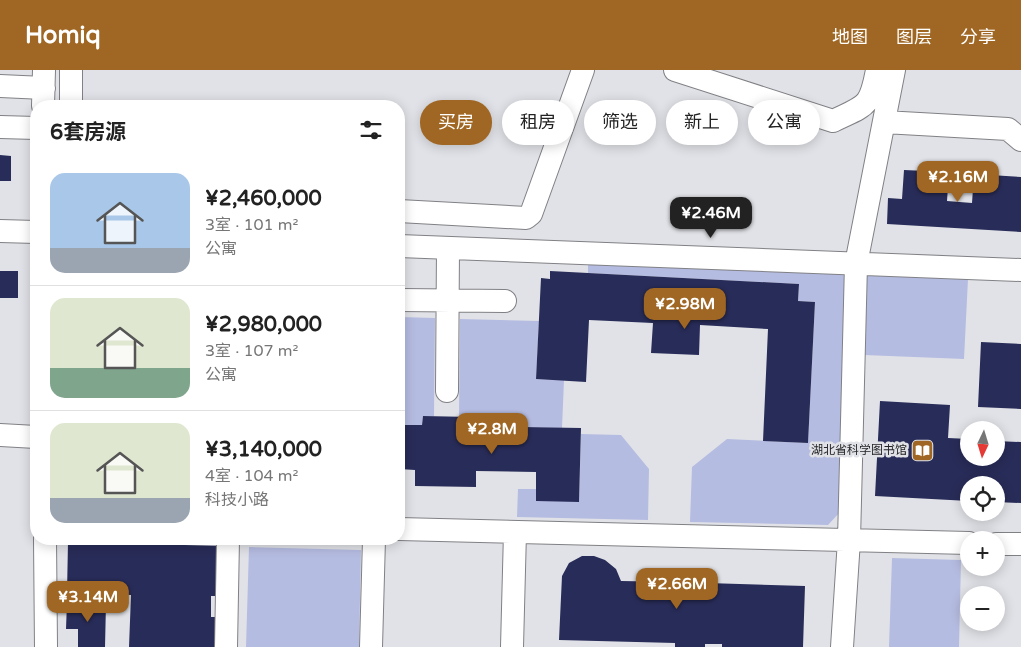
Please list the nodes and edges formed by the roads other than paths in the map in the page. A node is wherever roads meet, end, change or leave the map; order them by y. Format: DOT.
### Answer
graph roads {
  1 [pos="72,70"];
  2 [pos="583,70"];
  3 [pos="675,70"];
  4 [pos="877,70"];
  5 [pos="894,70"];
  6 [pos="0,86"];
  7 [pos="44,88"];
  8 [pos="71,100"];
  9 [pos="884,122"];
  10 [pos="0,127"];
  11 [pos="30,128"];
  12 [pos="1021,140"];
  13 [pos="405,211"];
  14 [pos="0,231"];
  15 [pos="30,232"];
  16 [pos="405,246"];
  17 [pos="448,248"];
  18 [pos="856,264"];
  19 [pos="1021,270"];
  20 [pos="405,300"];
  21 [pos="448,300"];
  22 [pos="505,301"];
  23 [pos="447,392"];
  24 [pos="0,435"];
  25 [pos="30,437"];
  26 [pos="405,530"];
  27 [pos="515,532"];
  28 [pos="849,540"];
  29 [pos="960,543"];
  30 [pos="1005,544"];
  31 [pos="1021,544"];
  32 [pos="45,545"];
  33 [pos="228,545"];
  34 [pos="374,545"];
  35 [pos="46,647"];
  36 [pos="226,647"];
  37 [pos="371,647"];
  38 [pos="512,647"];
  39 [pos="842,647"];
  1 -- 8 [label="street"];
  2 -- 13 [label="street"];
  3 -- 4 [label="street"];
  5 -- 9 [label="street"];
  6 -- 7 [label="street"];
  9 -- 12 [label="street"];
  9 -- 18 [label="street"];
  10 -- 11 [label="street"];
  14 -- 15 [label="street"];
  16 -- 17 [label="street"];
  17 -- 18 [label="street"];
  17 -- 21 [label="street"];
  18 -- 19 [label="street"];
  18 -- 28 [label="street"];
  20 -- 21 [label="street"];
  21 -- 22 [label="street"];
  21 -- 23 [label="street"];
  24 -- 25 [label="street"];
  26 -- 27 [label="street"];
  27 -- 28 [label="street"];
  27 -- 38 [label="street"];
  28 -- 29 [label="street"];
  28 -- 39 [label="street"];
  30 -- 31 [label="street"];
  32 -- 35 [label="street"];
  33 -- 36 [label="street"];
  34 -- 37 [label="street"];
}
